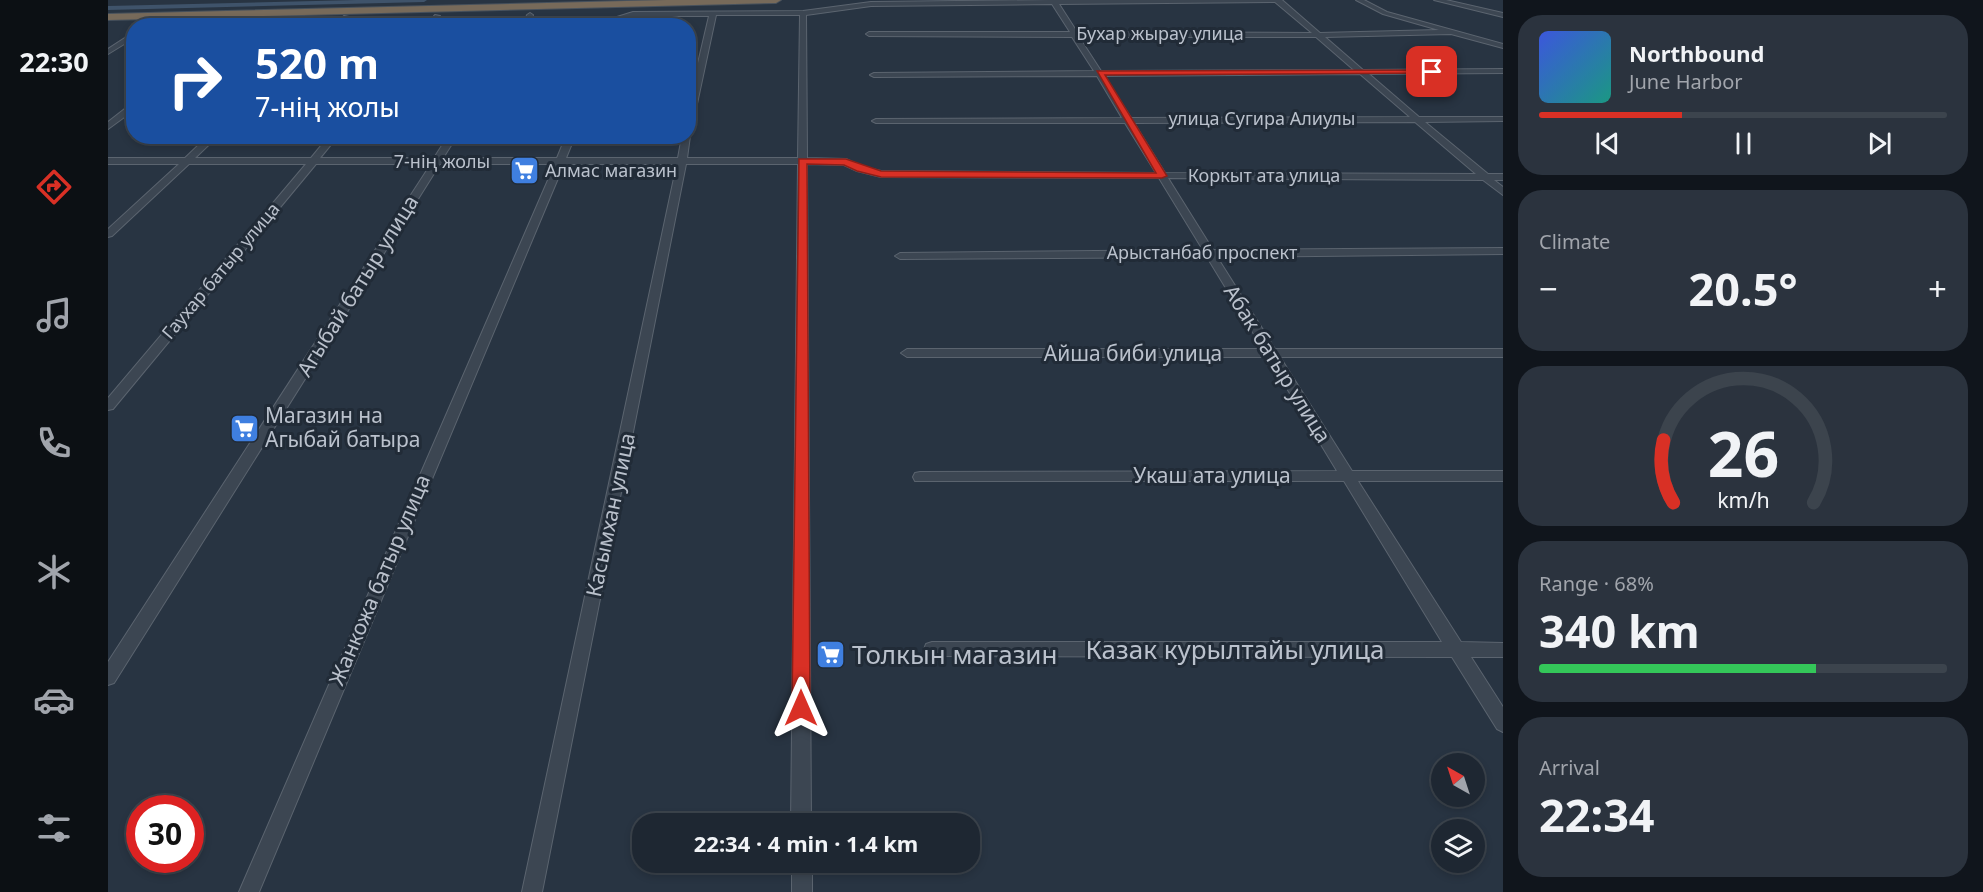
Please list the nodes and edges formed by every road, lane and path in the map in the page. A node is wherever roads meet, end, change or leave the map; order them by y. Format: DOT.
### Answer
graph roads {
  1 [pos="691,0"];
  2 [pos="776,0"];
  3 [pos="1278,0"];
  4 [pos="1359,0"];
  5 [pos="1437,0"];
  6 [pos="1054,1"];
  7 [pos="804,13"];
  8 [pos="253,14"];
  9 [pos="712,14"];
  10 [pos="530,15"];
  11 [pos="1503,15"];
  12 [pos="108,16"];
  13 [pos="153,17"];
  14 [pos="248,18"];
  15 [pos="529,18"];
  16 [pos="625,18"];
  17 [pos="1450,32"];
  18 [pos="869,34"];
  19 [pos="1074,34"];
  20 [pos="1318,35"];
  21 [pos="126,40"];
  22 [pos="1503,46"];
  23 [pos="108,52"];
  24 [pos="1503,71"];
  25 [pos="1361,72"];
  26 [pos="1100,73"];
  27 [pos="874,75"];
  28 [pos="696,89"];
  29 [pos="126,112"];
  30 [pos="1127,119"];
  31 [pos="1417,120"];
  32 [pos="1503,120"];
  33 [pos="876,121"];
  34 [pos="108,126"];
  35 [pos="205,144"];
  36 [pos="327,144"];
  37 [pos="448,144"];
  38 [pos="568,144"];
  39 [pos="684,144"];
  40 [pos="108,161"];
  41 [pos="187,161"];
  42 [pos="313,161"];
  43 [pos="681,161"];
  44 [pos="802,161"];
  45 [pos="437,162"];
  46 [pos="560,162"];
  47 [pos="881,174"];
  48 [pos="1162,176"];
  49 [pos="1486,177"];
  50 [pos="1503,177"];
  51 [pos="1503,192"];
  52 [pos="108,234"];
  53 [pos="1503,251"];
  54 [pos="1208,253"];
  55 [pos="900,256"];
  56 [pos="907,353"];
  57 [pos="1503,353"];
  58 [pos="1272,354"];
  59 [pos="108,406"];
  60 [pos="1348,476"];
  61 [pos="1503,476"];
  62 [pos="920,477"];
  63 [pos="932,650"];
  64 [pos="1503,650"];
  65 [pos="1456,651"];
  66 [pos="108,677"];
  67 [pos="1503,723"];
  68 [pos="801,813"];
  69 [pos="802,873"];
  70 [pos="249,892"];
  71 [pos="532,892"];
  72 [pos="802,892"];
  1 -- 12 [label="highway"];
  2 -- 8 [label="highway"];
  3 -- 6 [label="street"];
  3 -- 20 [label="street"];
  4 -- 17 [label="street"];
  5 -- 11 [label="street"];
  6 -- 7 [label="street"];
  6 -- 19 [label="street, Абак батыр улица"];
  7 -- 9 [label="street"];
  7 -- 44 [label="street"];
  8 -- 13 [label="highway"];
  8 -- 14 [label="street"];
  9 -- 16 [label="street"];
  9 -- 28 [label="street"];
  10 -- 15 [label="street"];
  12 -- 13 [label="highway"];
  17 -- 20 [label="street, Бухар жырау улица"];
  17 -- 22 [label="street"];
  18 -- 19 [label="street, Бухар жырау улица"];
  19 -- 20 [label="street, Бухар жырау улица"];
  19 -- 26 [label="street, Абак батыр улица"];
  20 -- 25 [label="street"];
  21 -- 23 [label="street"];
  24 -- 25 [label="street"];
  25 -- 26 [label="street"];
  25 -- 31 [label="street"];
  26 -- 27 [label="street"];
  26 -- 30 [label="street, Абак батыр улица"];
  29 -- 34 [label="street"];
  30 -- 31 [label="street, улица Сугира Алиулы"];
  30 -- 33 [label="street, улица Сугира Алиулы"];
  30 -- 48 [label="street, Абак батыр улица"];
  31 -- 32 [label="street, улица Сугира Алиулы"];
  31 -- 49 [label="street"];
  35 -- 41 [label="street"];
  36 -- 42 [label="street, Гаухар батыр улица"];
  37 -- 45 [label="street, Агыбай батыр улица"];
  38 -- 46 [label="street, Жанкожа батыр улица"];
  39 -- 43 [label="street, Касымхан улица"];
  40 -- 41 [label="street, 7-нің жолы"];
  41 -- 42 [label="street, 7-нің жолы"];
  41 -- 52 [label="street"];
  42 -- 45 [label="street, 7-нің жолы"];
  42 -- 59 [label="street, Гаухар батыр улица"];
  43 -- 44 [label="street, 7-нің жолы"];
  43 -- 46 [label="street, 7-нің жолы"];
  43 -- 71 [label="street, Касымхан улица"];
  44 -- 47 [label="street, 7-нің жолы"];
  44 -- 68 [label="street"];
  45 -- 46 [label="street, 7-нің жолы"];
  45 -- 66 [label="street, Агыбай батыр улица"];
  46 -- 70 [label="street, Жанкожа батыр улица"];
  47 -- 48 [label="street, Коркыт ата улица"];
  48 -- 49 [label="street, Коркыт ата улица"];
  48 -- 54 [label="street, Абак батыр улица"];
  49 -- 50 [label="street, Коркыт ата улица"];
  49 -- 51 [label="street"];
  53 -- 54 [label="street, Арыстанбаб проспект"];
  54 -- 55 [label="street, Арыстанбаб проспект"];
  54 -- 58 [label="street, Абак батыр улица"];
  56 -- 58 [label="street, Айша биби улица"];
  57 -- 58 [label="street, Айша биби улица"];
  58 -- 60 [label="street, Абак батыр улица"];
  60 -- 61 [label="street, Укаш ата улица"];
  60 -- 62 [label="street, Укаш ата улица"];
  60 -- 65 [label="street, Абак батыр улица"];
  63 -- 65 [label="street, Казак курылтайы улица"];
  64 -- 65 [label="street, Казак курылтайы улица"];
  65 -- 67 [label="street, Абак батыр улица"];
  69 -- 72 [label="street"];
}
